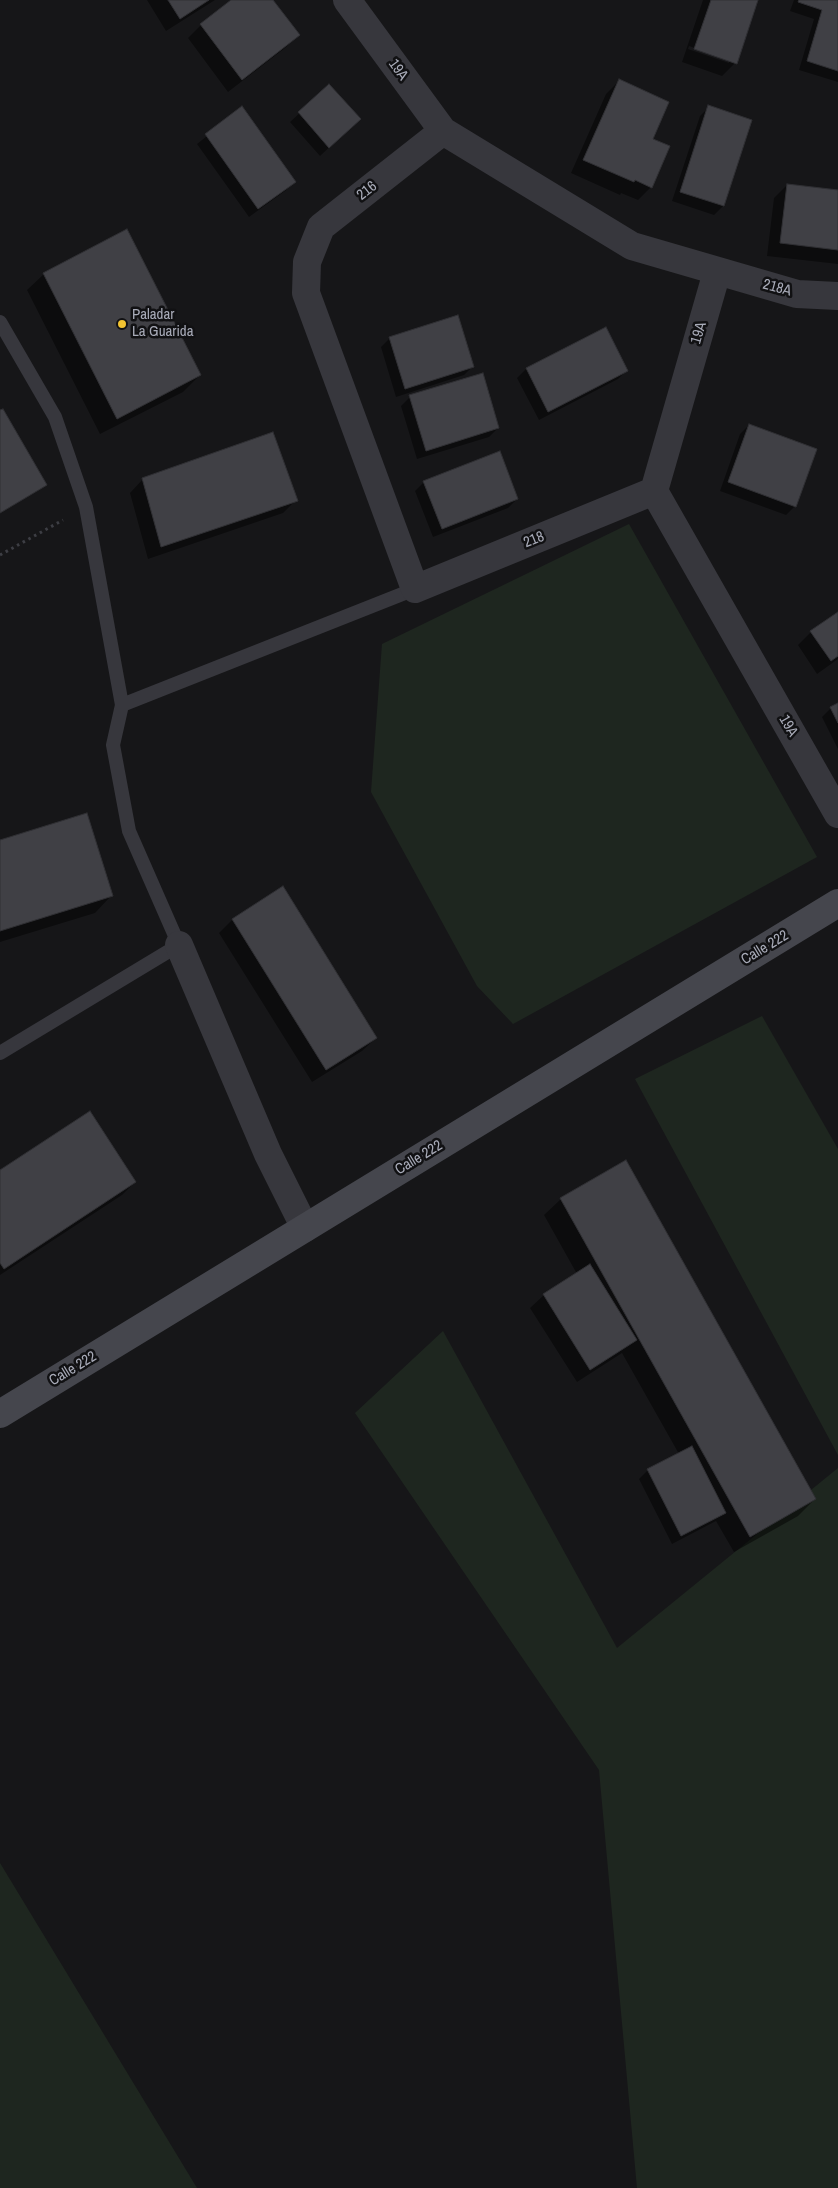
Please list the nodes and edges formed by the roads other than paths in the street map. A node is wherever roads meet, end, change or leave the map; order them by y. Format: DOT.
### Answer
graph roads {
  1 [pos="348,0"];
  2 [pos="443,131"];
  3 [pos="717,272"];
  4 [pos="838,296"];
  5 [pos="0,322"];
  6 [pos="654,491"];
  7 [pos="415,589"];
  8 [pos="122,705"];
  9 [pos="838,814"];
  10 [pos="838,903"];
  11 [pos="179,945"];
  12 [pos="0,1053"];
  13 [pos="305,1228"];
  14 [pos="0,1414"];
  1 -- 2 [label="street, 19A"];
  2 -- 3 [label="street, 19A"];
  2 -- 7 [label="street, 216"];
  3 -- 4 [label="street, 218A"];
  3 -- 6 [label="street, 19A"];
  5 -- 8 [label="lane"];
  6 -- 7 [label="street, 218"];
  6 -- 9 [label="street, 19A"];
  7 -- 8 [label="lane"];
  8 -- 11 [label="lane"];
  10 -- 13 [label="main road, Calle 222"];
  11 -- 12 [label="lane"];
  11 -- 13 [label="street"];
  13 -- 14 [label="main road, Calle 222"];
}
